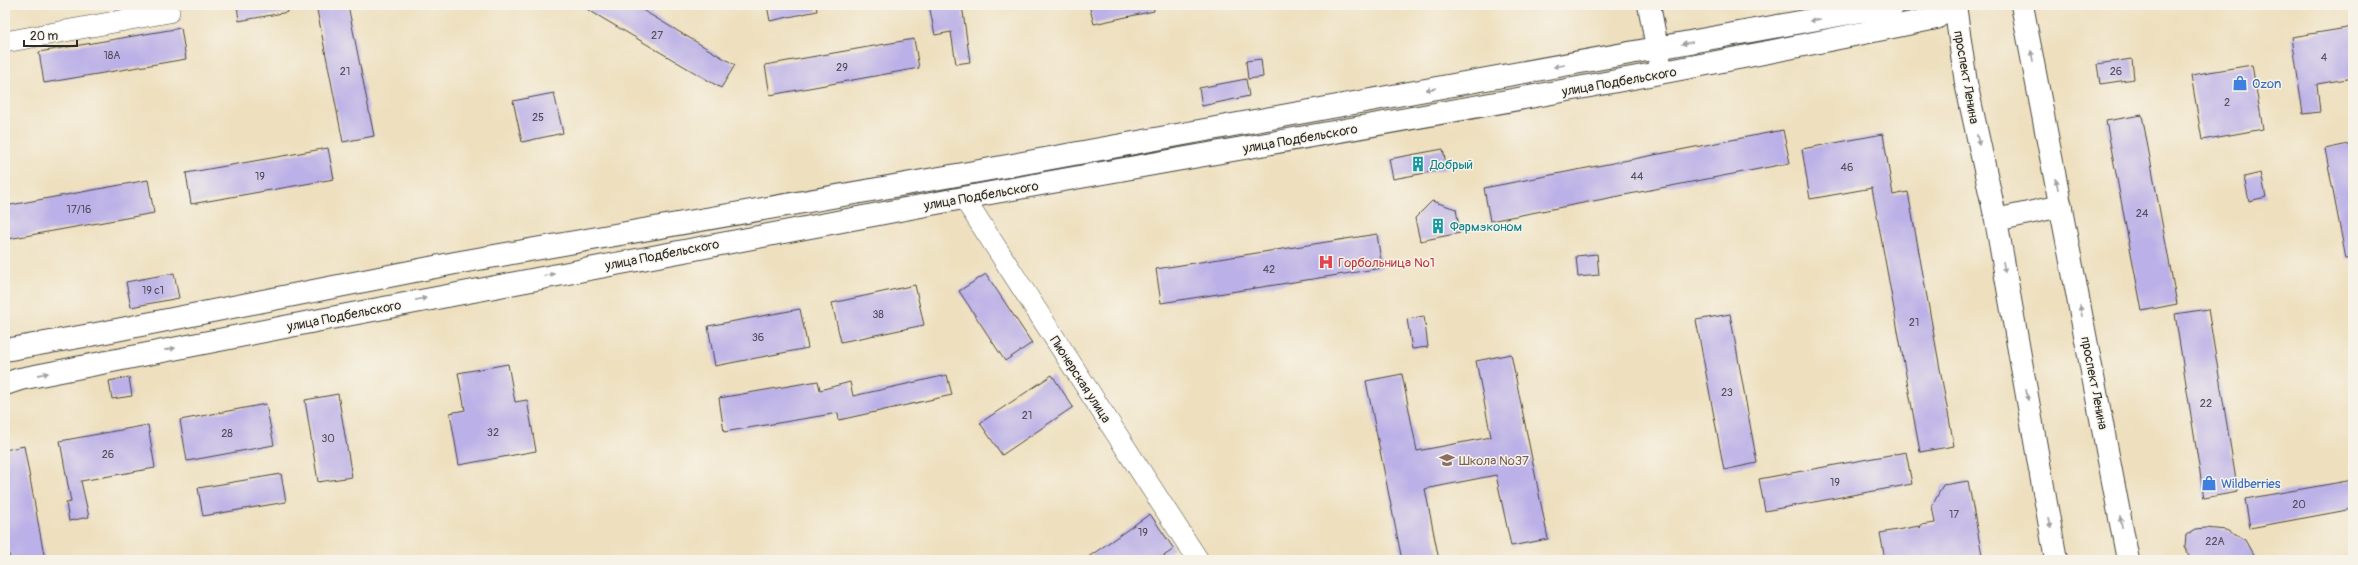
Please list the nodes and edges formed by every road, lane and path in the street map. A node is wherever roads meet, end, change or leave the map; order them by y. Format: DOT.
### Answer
graph roads {
  1 [pos="1649,5"];
  2 [pos="1894,5"];
  3 [pos="1954,5"];
  4 [pos="2022,5"];
  5 [pos="169,12"];
  6 [pos="5,42"];
  7 [pos="1658,48"];
  8 [pos="1662,73"];
  9 [pos="964,198"];
  10 [pos="794,204"];
  11 [pos="2061,206"];
  12 [pos="1996,220"];
  13 [pos="798,229"];
  14 [pos="5,350"];
  15 [pos="5,384"];
  16 [pos="1198,560"];
  17 [pos="2056,560"];
  18 [pos="2128,560"];
  1 -- 7 [label="main road"];
  2 -- 7 [label="main road, улица Подбельского, one-way"];
  3 -- 8 [label="main road, улица Подбельского"];
  3 -- 12 [label="main road, проспект Ленина, one-way"];
  11 -- 4 [label="main road, проспект Ленина, one-way"];
  5 -- 6 [label="street"];
  7 -- 8 [label="main road"];
  7 -- 10 [label="main road, улица Подбельского, one-way"];
  8 -- 9 [label="main road, улица Подбельского"];
  9 -- 13 [label="main road, улица Подбельского"];
  9 -- 16 [label="street, Пионерская улица"];
  10 -- 13 [label="main road"];
  10 -- 14 [label="main road, улица Подбельского"];
  11 -- 12 [label="main road"];
  18 -- 11 [label="main road, проспект Ленина, one-way"];
  12 -- 17 [label="main road, проспект Ленина, one-way"];
  15 -- 13 [label="main road, улица Подбельского, one-way"];
}
